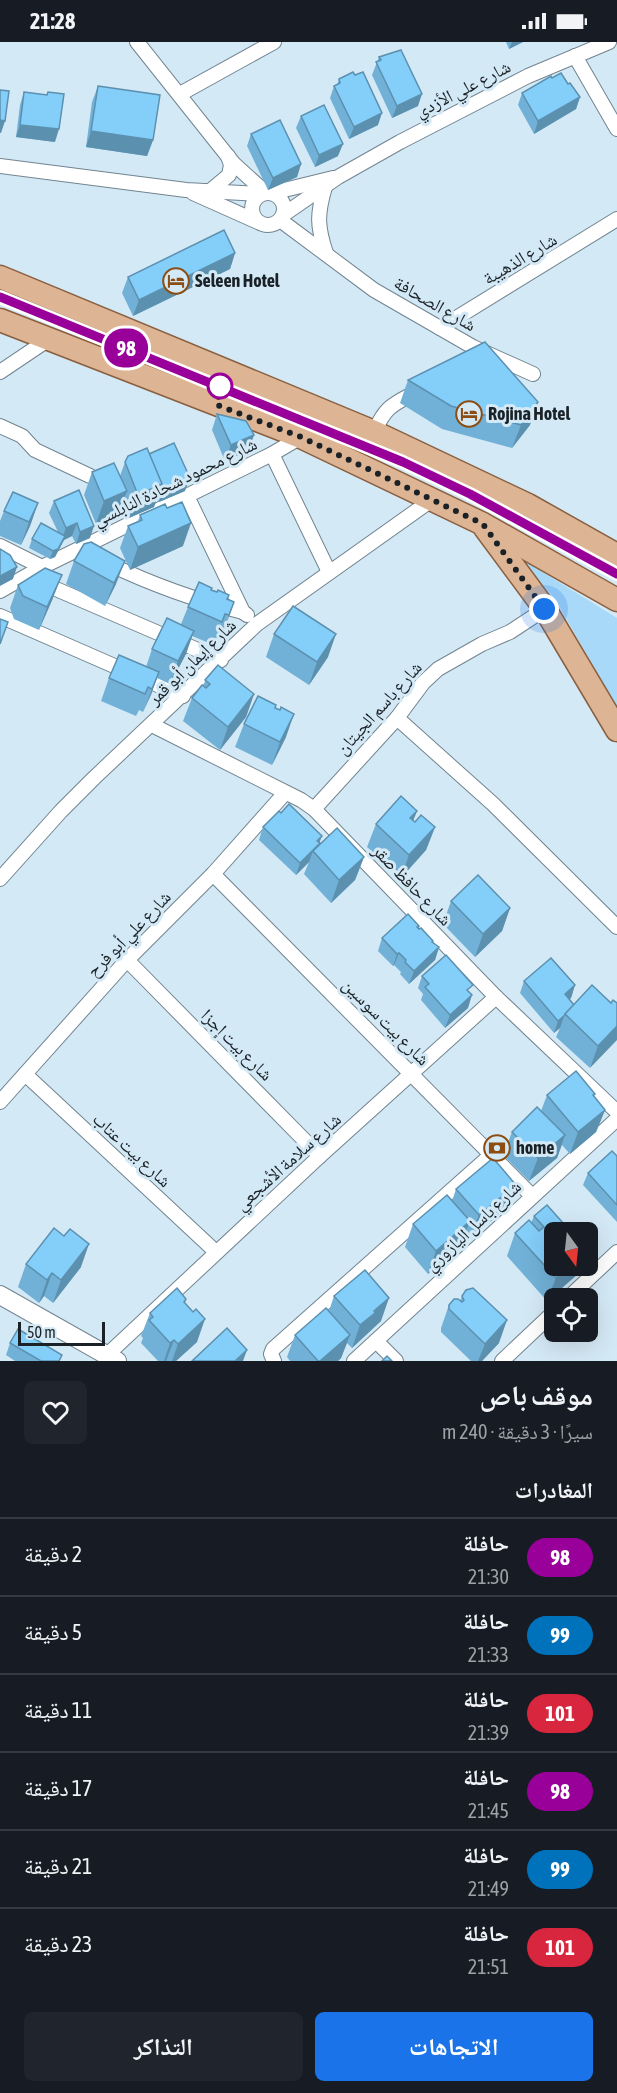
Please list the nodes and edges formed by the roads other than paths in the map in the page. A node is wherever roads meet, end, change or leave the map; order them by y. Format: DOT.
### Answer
graph roads {
  1 [pos="137,42"];
  2 [pos="274,42"];
  3 [pos="609,42"];
  4 [pos="575,56"];
  5 [pos="180,94"];
  6 [pos="617,129"];
  7 [pos="231,160"];
  8 [pos="0,166"];
  9 [pos="338,177"];
  10 [pos="325,187"];
  11 [pos="186,190"];
  12 [pos="210,191"];
  13 [pos="244,191"];
  14 [pos="266,193"];
  15 [pos="252,209"];
  16 [pos="281,218"];
  17 [pos="617,219"];
  18 [pos="259,222"];
  19 [pos="326,253"];
  20 [pos="0,277"];
  21 [pos="0,320"];
  22 [pos="440,328"];
  23 [pos="49,339"];
  24 [pos="473,346"];
  25 [pos="470,363"];
  26 [pos="0,372"];
  27 [pos="533,374"];
  28 [pos="424,388"];
  29 [pos="0,426"];
  30 [pos="374,432"];
  31 [pos="301,437"];
  32 [pos="272,454"];
  33 [pos="90,476"];
  34 [pos="187,496"];
  35 [pos="433,499"];
  36 [pos="483,524"];
  37 [pos="0,546"];
  38 [pos="78,550"];
  39 [pos="617,555"];
  40 [pos="42,567"];
  41 [pos="329,572"];
  42 [pos="26,576"];
  43 [pos="0,591"];
  44 [pos="617,600"];
  45 [pos="544,609"];
  46 [pos="243,612"];
  47 [pos="0,616"];
  48 [pos="257,624"];
  49 [pos="221,660"];
  50 [pos="183,696"];
  51 [pos="397,718"];
  52 [pos="152,725"];
  53 [pos="617,730"];
  54 [pos="285,793"];
  55 [pos="314,809"];
  56 [pos="213,874"];
  57 [pos="0,879"];
  58 [pos="617,927"];
  59 [pos="127,960"];
  60 [pos="496,997"];
  61 [pos="412,1073"];
  62 [pos="25,1074"];
  63 [pos="0,1102"];
  64 [pos="617,1112"];
  65 [pos="617,1119"];
  66 [pos="491,1155"];
  67 [pos="320,1156"];
  68 [pos="532,1196"];
  69 [pos="216,1252"];
  70 [pos="617,1252"];
  71 [pos="579,1288"];
  72 [pos="0,1295"];
  73 [pos="544,1321"];
  74 [pos="376,1341"];
  75 [pos="112,1358"];
  76 [pos="274,1361"];
  77 [pos="354,1361"];
  78 [pos="396,1361"];
  79 [pos="502,1361"];
  1 -- 5 [label="street"];
  2 -- 5 [label="street"];
  3 -- 4 [label="street, شارع علي الأزدي"];
  4 -- 6 [label="street"];
  4 -- 9 [label="street, شارع علي الأزدي"];
  5 -- 7 [label="street"];
  7 -- 12 [label="street"];
  7 -- 13 [label="street"];
  7 -- 14 [label="street"];
  8 -- 11 [label="street"];
  9 -- 10 [label="street, شارع علي الأزدي"];
  9 -- 14 [label="street, شارع علي الأزدي"];
  10 -- 16 [label="street, شارع علي الأزدي"];
  10 -- 19 [label="street"];
  11 -- 12 [label="street"];
  11 -- 18 [label="street"];
  12 -- 13 [label="street"];
  13 -- 14 [label="street"];
  13 -- 15 [label="street"];
  14 -- 15 [label="street"];
  14 -- 16 [label="street"];
  15 -- 18 [label="street"];
  16 -- 18 [label="street"];
  16 -- 19 [label="street, شارع الصحافة"];
  17 -- 22 [label="street, شارع الذهيبة"];
  19 -- 22 [label="street, شارع الصحافة"];
  20 -- 30 [label="main road"];
  21 -- 23 [label="main road"];
  22 -- 24 [label="street, شارع الصحافة"];
  23 -- 26 [label="street"];
  23 -- 31 [label="main road"];
  24 -- 25 [label="street"];
  24 -- 27 [label="street, شارع الصحافة"];
  28 -- 30 [label="street"];
  29 -- 33 [label="street"];
  30 -- 39 [label="main road"];
  31 -- 32 [label="street, شارع محمود شحادة النابلسي"];
  31 -- 35 [label="main road"];
  32 -- 34 [label="street, شارع محمود شحادة النابلسي"];
  32 -- 41 [label="street"];
  34 -- 38 [label="street, شارع محمود شحادة النابلسي"];
  34 -- 46 [label="street"];
  35 -- 36 [label="main road"];
  35 -- 41 [label="street, شارع إيمان أبو قمر"];
  36 -- 44 [label="main road"];
  36 -- 45 [label="main road"];
  37 -- 40 [label="street"];
  38 -- 40 [label="street, شارع محمود شحادة النابلسي"];
  38 -- 46 [label="street"];
  40 -- 42 [label="street, شارع محمود شحادة النابلسي"];
  41 -- 48 [label="street, شارع إيمان أبو قمر"];
  42 -- 43 [label="street, شارع محمود شحادة النابلسي"];
  42 -- 49 [label="street"];
  45 -- 51 [label="street, شارع باسم الجيتان"];
  45 -- 53 [label="main road"];
  46 -- 48 [label="street"];
  47 -- 50 [label="street"];
  48 -- 49 [label="street, شارع إيمان أبو قمر"];
  49 -- 50 [label="street, شارع إيمان أبو قمر"];
  50 -- 52 [label="street, شارع إيمان أبو قمر"];
  51 -- 55 [label="street, شارع باسم الجيتان"];
  51 -- 58 [label="street"];
  52 -- 54 [label="street, شارع حافظ صقر"];
  52 -- 57 [label="street, شارع إيمان أبو قمر"];
  54 -- 55 [label="street, شارع حافظ صقر"];
  54 -- 56 [label="street, شارع علي أبو فرح"];
  55 -- 60 [label="street, شارع حافظ صقر"];
  56 -- 59 [label="street, شارع علي أبو فرح"];
  56 -- 61 [label="street, شارع بيت سوسين"];
  59 -- 62 [label="street, شارع علي أبو فرح"];
  59 -- 67 [label="street, شارع بيت إجزا"];
  60 -- 61 [label="street, شارع سلامة الأشجعي"];
  60 -- 64 [label="street, شارع حافظ صقر"];
  61 -- 66 [label="street, شارع بيت سوسين"];
  61 -- 67 [label="street, شارع سلامة الأشجعي"];
  62 -- 63 [label="street, شارع علي أبو فرح"];
  62 -- 69 [label="street, شارع بيت عتاب"];
  65 -- 68 [label="street, شارع باسل اليازوري"];
  66 -- 68 [label="street, شارع بيت سوسين"];
  66 -- 76 [label="street"];
  67 -- 69 [label="street, شارع سلامة الأشجعي"];
  68 -- 74 [label="street, شارع باسل اليازوري"];
  69 -- 75 [label="street, شارع سلامة الأشجعي"];
  70 -- 71 [label="street"];
  72 -- 75 [label="street"];
  73 -- 79 [label="street"];
  74 -- 77 [label="street, شارع باسل اليازوري"];
  74 -- 78 [label="street"];
}
